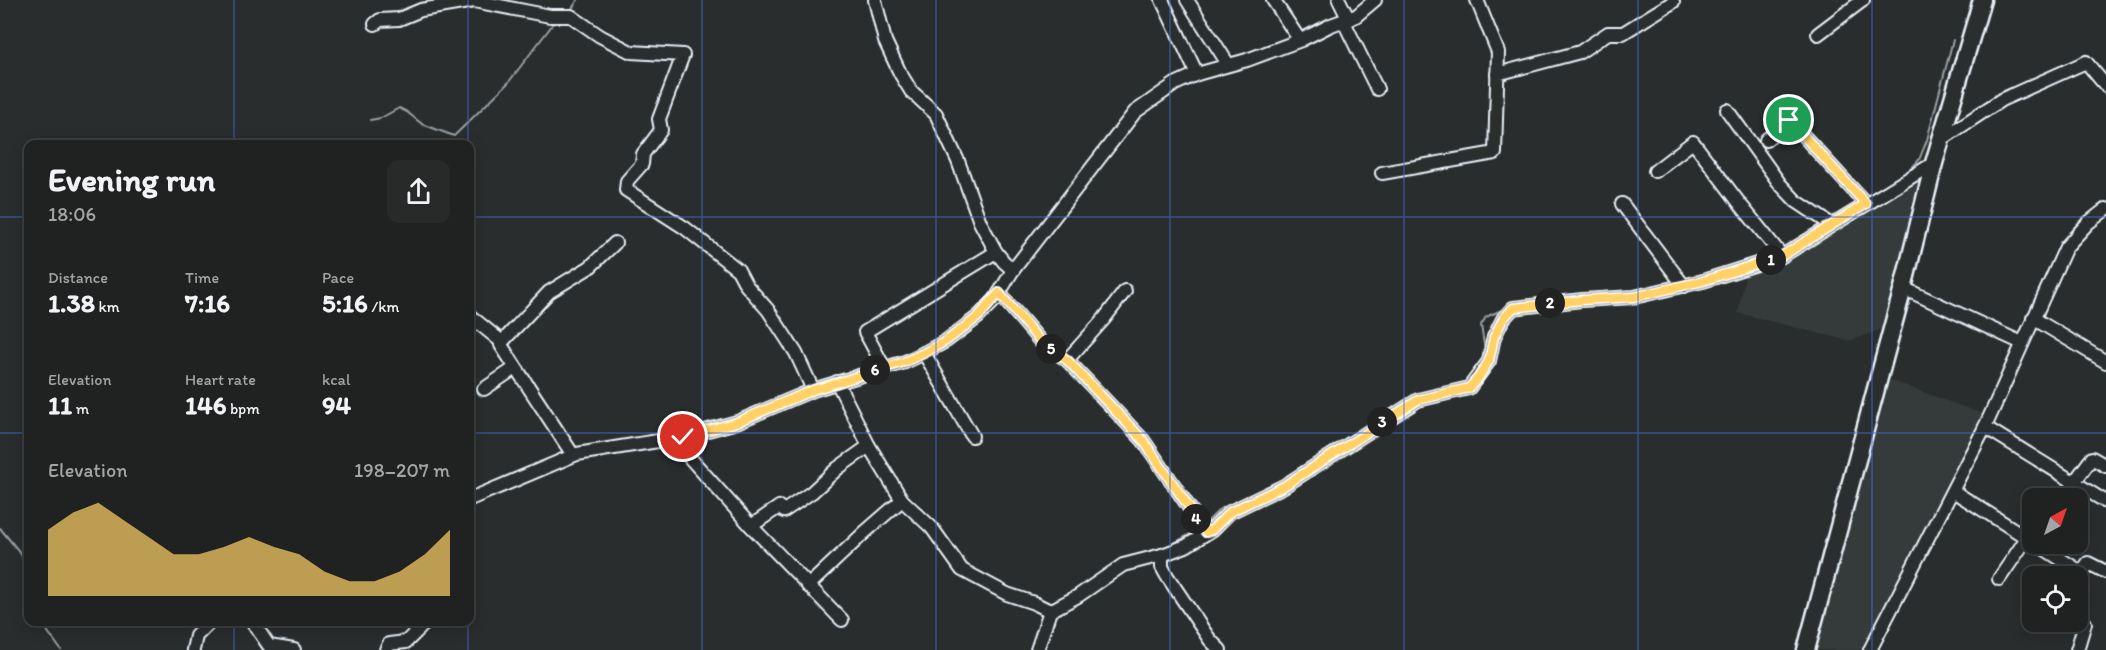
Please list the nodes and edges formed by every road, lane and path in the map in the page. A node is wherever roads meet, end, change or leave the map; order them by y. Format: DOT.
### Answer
graph roads {
  1 [pos="875,0"];
  2 [pos="1162,0"];
  3 [pos="1187,0"];
  4 [pos="1273,0"];
  5 [pos="1339,0"];
  6 [pos="1375,0"];
  7 [pos="1478,0"];
  8 [pos="1863,0"];
  9 [pos="1982,0"];
  10 [pos="1673,2"];
  11 [pos="1346,21"];
  12 [pos="375,24"];
  13 [pos="1818,34"];
  14 [pos="1299,39"];
  15 [pos="1228,64"];
  16 [pos="1197,74"];
  17 [pos="1497,74"];
  18 [pos="2106,86"];
  19 [pos="1377,89"];
  20 [pos="1726,110"];
  21 [pos="1942,139"];
  22 [pos="1766,140"];
  23 [pos="1934,163"];
  24 [pos="1655,171"];
  25 [pos="1382,173"];
  26 [pos="1622,204"];
  27 [pos="1866,204"];
  28 [pos="2106,209"];
  29 [pos="1832,225"];
  30 [pos="615,243"];
  31 [pos="996,252"];
  32 [pos="1782,256"];
  33 [pos="1013,270"];
  34 [pos="1684,286"];
  35 [pos="1904,288"];
  36 [pos="1125,291"];
  37 [pos="999,293"];
  38 [pos="2033,318"];
  39 [pos="474,319"];
  40 [pos="502,342"];
  41 [pos="2022,343"];
  42 [pos="924,353"];
  43 [pos="1067,360"];
  44 [pos="2106,362"];
  45 [pos="884,367"];
  46 [pos="515,368"];
  47 [pos="837,382"];
  48 [pos="484,389"];
  49 [pos="813,390"];
  50 [pos="1984,427"];
  51 [pos="972,436"];
  52 [pos="672,438"];
  53 [pos="869,446"];
  54 [pos="573,455"];
  55 [pos="2106,466"];
  56 [pos="2075,481"];
  57 [pos="1953,491"];
  58 [pos="474,497"];
  59 [pos="902,500"];
  60 [pos="2106,502"];
  61 [pos="751,526"];
  62 [pos="1206,532"];
  63 [pos="2022,535"];
  64 [pos="2022,553"];
  65 [pos="2053,554"];
  66 [pos="1162,555"];
  67 [pos="2106,572"];
  68 [pos="1999,579"];
  69 [pos="808,586"];
  70 [pos="1050,611"];
  71 [pos="842,620"];
  72 [pos="206,626"];
  73 [pos="255,626"];
  74 [pos="422,626"];
  75 [pos="2082,632"];
  76 [pos="193,650"];
  77 [pos="294,650"];
  78 [pos="386,650"];
  79 [pos="1037,650"];
  80 [pos="1220,650"];
  81 [pos="1806,650"];
  82 [pos="1870,650"];
  83 [pos="2077,650"];
  1 -- 31 [label="street"];
  2 -- 16 [label="street"];
  3 -- 15 [label="street"];
  4 -- 14 [label="street"];
  5 -- 11 [label="street"];
  6 -- 11 [label="street"];
  7 -- 17 [label="street"];
  8 -- 13 [label="street"];
  9 -- 21 [label="highway"];
  10 -- 17 [label="street"];
  11 -- 14 [label="street"];
  11 -- 19 [label="street"];
  12 -- 49 [label="street"];
  14 -- 15 [label="street"];
  15 -- 16 [label="street"];
  16 -- 33 [label="street"];
  17 -- 25 [label="street"];
  18 -- 21 [label="street"];
  20 -- 29 [label="street"];
  21 -- 23 [label="highway"];
  22 -- 27 [label="street"];
  23 -- 27 [label="street"];
  23 -- 35 [label="highway"];
  24 -- 32 [label="street"];
  26 -- 34 [label="street"];
  27 -- 29 [label="street"];
  28 -- 38 [label="street"];
  29 -- 32 [label="street"];
  30 -- 40 [label="street"];
  31 -- 33 [label="street"];
  31 -- 45 [label="street"];
  32 -- 34 [label="street"];
  33 -- 37 [label="street"];
  34 -- 62 [label="street"];
  35 -- 41 [label="street"];
  35 -- 81 [label="highway"];
  36 -- 43 [label="street"];
  37 -- 42 [label="street"];
  37 -- 43 [label="street"];
  38 -- 41 [label="street"];
  38 -- 44 [label="street"];
  39 -- 40 [label="street"];
  40 -- 46 [label="street"];
  41 -- 50 [label="street"];
  42 -- 45 [label="street"];
  42 -- 51 [label="street"];
  43 -- 62 [label="street"];
  45 -- 47 [label="street"];
  46 -- 48 [label="street"];
  46 -- 54 [label="street"];
  47 -- 49 [label="street"];
  47 -- 53 [label="street"];
  49 -- 52 [label="street"];
  50 -- 56 [label="street"];
  50 -- 57 [label="street"];
  52 -- 54 [label="street"];
  52 -- 61 [label="street"];
  53 -- 59 [label="street"];
  53 -- 61 [label="street"];
  54 -- 58 [label="street"];
  55 -- 56 [label="street"];
  56 -- 60 [label="street"];
  57 -- 63 [label="street"];
  57 -- 82 [label="street"];
  59 -- 69 [label="street"];
  59 -- 70 [label="street"];
  61 -- 69 [label="street"];
  62 -- 66 [label="street"];
  64 -- 68 [label="street"];
  65 -- 67 [label="street"];
  66 -- 70 [label="street"];
  66 -- 80 [label="street"];
  69 -- 71 [label="street"];
  70 -- 79 [label="street"];
  72 -- 76 [label="street"];
  73 -- 77 [label="street"];
  74 -- 78 [label="street"];
  75 -- 83 [label="street"];
}
